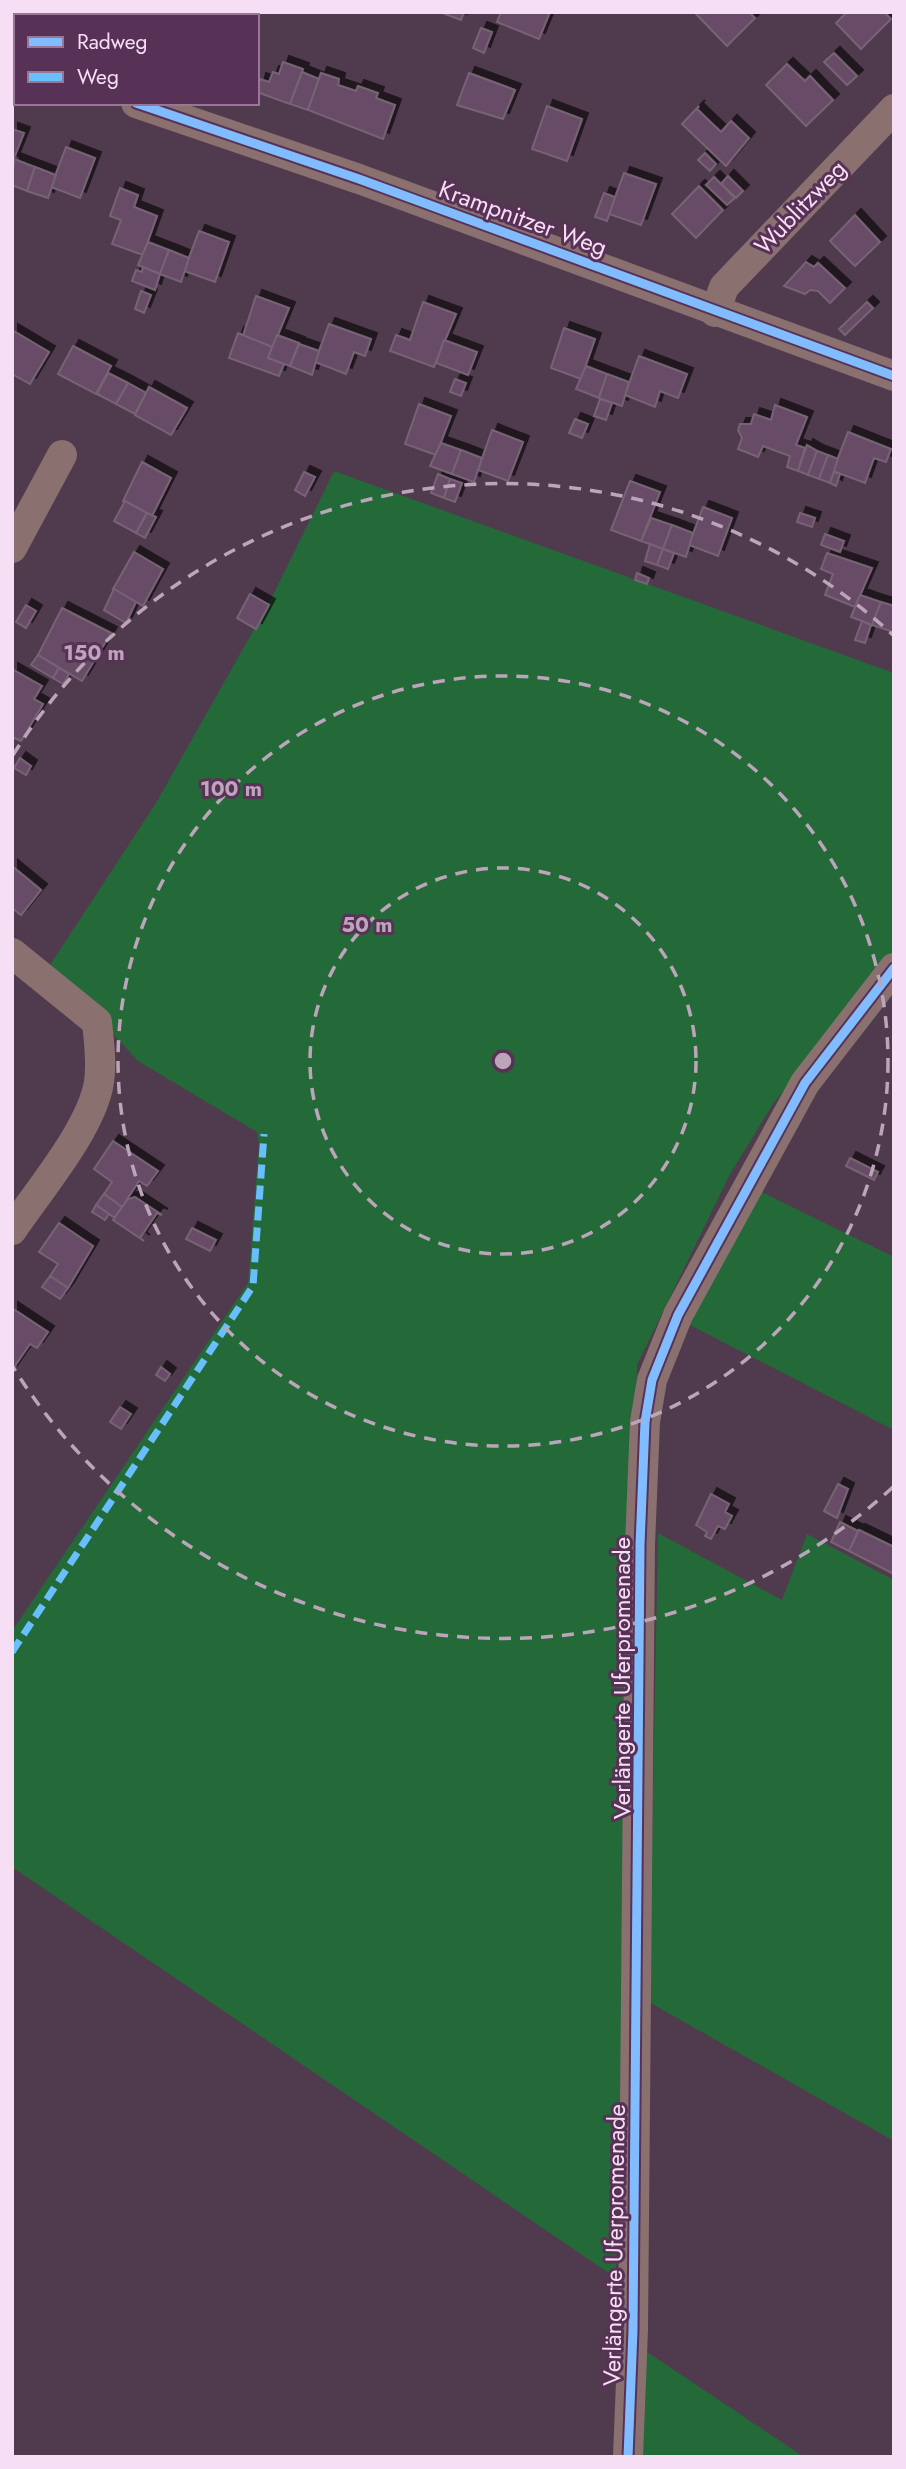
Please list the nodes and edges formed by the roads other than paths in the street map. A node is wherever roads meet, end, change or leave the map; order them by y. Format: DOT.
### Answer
graph roads {
  1 [pos="142,105"];
  2 [pos="894,109"];
  3 [pos="715,312"];
  4 [pos="894,376"];
  5 [pos="62,455"];
  6 [pos="12,548"];
  7 [pos="12,953"];
  8 [pos="894,968"];
  9 [pos="12,1230"];
  10 [pos="628,2457"];
  1 -- 3 [label="street, Krampnitzer Weg"];
  2 -- 3 [label="street, Wublitzweg"];
  3 -- 4 [label="street, Krampnitzer Weg"];
  5 -- 6 [label="street"];
  7 -- 9 [label="street"];
  8 -- 10 [label="street, Verlängerte Uferpromenade"];
}
